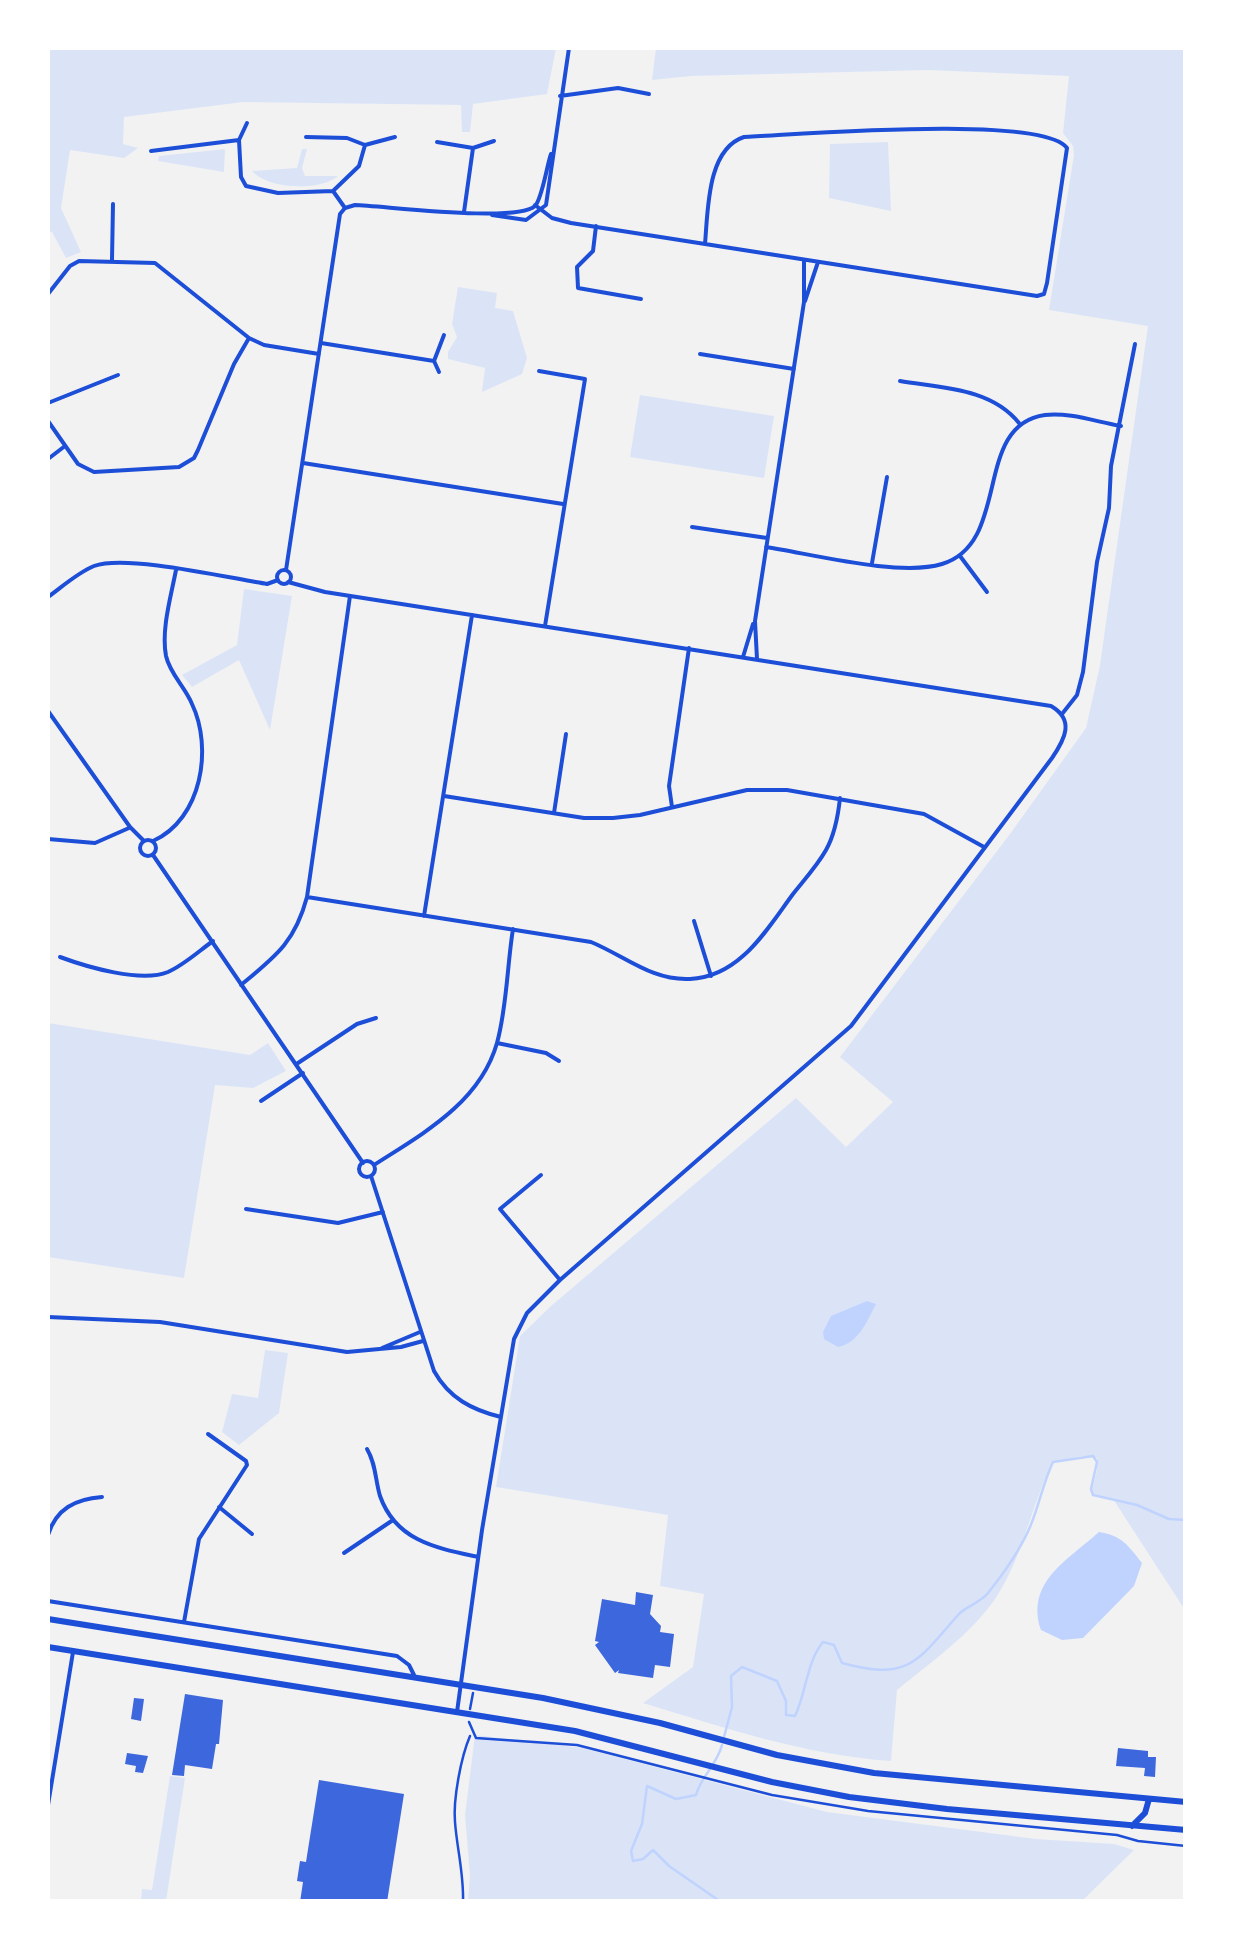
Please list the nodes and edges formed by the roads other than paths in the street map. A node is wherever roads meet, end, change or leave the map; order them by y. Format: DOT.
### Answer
graph roads {
  1 [pos="569,48"];
  2 [pos="649,94"];
  3 [pos="560,96"];
  4 [pos="247,123"];
  5 [pos="306,137"];
  6 [pos="395,137"];
  7 [pos="238,140"];
  8 [pos="494,141"];
  9 [pos="437,142"];
  10 [pos="365,146"];
  11 [pos="473,148"];
  12 [pos="151,151"];
  13 [pos="551,154"];
  14 [pos="332,191"];
  15 [pos="113,204"];
  16 [pos="536,206"];
  17 [pos="345,208"];
  18 [pos="541,211"];
  19 [pos="464,212"];
  20 [pos="488,214"];
  21 [pos="596,226"];
  22 [pos="706,244"];
  23 [pos="112,260"];
  24 [pos="804,260"];
  25 [pos="818,262"];
  26 [pos="48,294"];
  27 [pos="642,299"];
  28 [pos="804,302"];
  29 [pos="444,335"];
  30 [pos="249,338"];
  31 [pos="321,342"];
  32 [pos="1135,344"];
  33 [pos="319,354"];
  34 [pos="700,354"];
  35 [pos="434,361"];
  36 [pos="794,370"];
  37 [pos="539,371"];
  38 [pos="439,372"];
  39 [pos="118,375"];
  40 [pos="900,381"];
  41 [pos="48,403"];
  42 [pos="48,421"];
  43 [pos="1020,424"];
  44 [pos="1121,426"];
  45 [pos="65,446"];
  46 [pos="48,458"];
  47 [pos="303,463"];
  48 [pos="886,478"];
  49 [pos="563,504"];
  50 [pos="692,527"];
  51 [pos="767,538"];
  52 [pos="766,547"];
  53 [pos="960,556"];
  54 [pos="872,564"];
  55 [pos="176,570"];
  56 [pos="286,570"];
  57 [pos="278,580"];
  58 [pos="288,582"];
  59 [pos="986,592"];
  60 [pos="350,596"];
  61 [pos="48,598"];
  62 [pos="472,615"];
  63 [pos="754,622"];
  64 [pos="545,626"];
  65 [pos="689,648"];
  66 [pos="743,657"];
  67 [pos="757,659"];
  68 [pos="48,711"];
  69 [pos="1062,714"];
  70 [pos="566,734"];
  71 [pos="444,796"];
  72 [pos="840,798"];
  73 [pos="672,808"];
  74 [pos="554,813"];
  75 [pos="130,827"];
  76 [pos="48,839"];
  77 [pos="144,842"];
  78 [pos="153,842"];
  79 [pos="984,848"];
  80 [pos="153,854"];
  81 [pos="307,897"];
  82 [pos="424,916"];
  83 [pos="694,921"];
  84 [pos="513,929"];
  85 [pos="213,941"];
  86 [pos="60,957"];
  87 [pos="711,976"];
  88 [pos="242,985"];
  89 [pos="376,1018"];
  90 [pos="497,1043"];
  91 [pos="559,1061"];
  92 [pos="297,1064"];
  93 [pos="303,1073"];
  94 [pos="261,1101"];
  95 [pos="363,1162"];
  96 [pos="374,1165"];
  97 [pos="541,1174"];
  98 [pos="371,1176"];
  99 [pos="246,1210"];
  100 [pos="384,1212"];
  101 [pos="560,1280"];
  102 [pos="48,1317"];
  103 [pos="420,1332"];
  104 [pos="423,1341"];
  105 [pos="378,1350"];
  106 [pos="500,1417"];
  107 [pos="208,1434"];
  108 [pos="367,1449"];
  109 [pos="102,1497"];
  110 [pos="219,1507"];
  111 [pos="393,1520"];
  112 [pos="252,1534"];
  113 [pos="48,1535"];
  114 [pos="344,1553"];
  115 [pos="478,1556"];
  116 [pos="48,1601"];
  117 [pos="48,1619"];
  118 [pos="184,1622"];
  119 [pos="48,1647"];
  120 [pos="73,1652"];
  121 [pos="414,1676"];
  122 [pos="460,1683"];
  123 [pos="458,1712"];
  124 [pos="1150,1799"];
  125 [pos="1186,1802"];
  126 [pos="48,1804"];
  127 [pos="1132,1826"];
  128 [pos="1186,1830"];
  1 -- 3 [label="street"];
  2 -- 3 [label="street"];
  3 -- 13 [label="street"];
  4 -- 7 [label="street"];
  5 -- 10 [label="street"];
  6 -- 10 [label="street"];
  7 -- 12 [label="street"];
  7 -- 14 [label="street"];
  8 -- 11 [label="street"];
  9 -- 11 [label="street"];
  10 -- 14 [label="street"];
  11 -- 19 [label="street"];
  13 -- 16 [label="street"];
  13 -- 18 [label="street"];
  14 -- 17 [label="street"];
  15 -- 23 [label="street"];
  16 -- 18 [label="street"];
  16 -- 20 [label="street"];
  17 -- 19 [label="street"];
  17 -- 31 [label="street"];
  18 -- 20 [label="street"];
  18 -- 21 [label="street"];
  19 -- 20 [label="street"];
  21 -- 22 [label="street"];
  21 -- 27 [label="street"];
  22 -- 24 [label="street"];
  22 -- 25 [label="street"];
  23 -- 26 [label="street"];
  23 -- 30 [label="street"];
  24 -- 25 [label="street"];
  24 -- 28 [label="street"];
  25 -- 28 [label="street"];
  28 -- 36 [label="street"];
  29 -- 35 [label="street"];
  30 -- 33 [label="street"];
  30 -- 45 [label="street"];
  31 -- 33 [label="street"];
  31 -- 35 [label="street"];
  32 -- 44 [label="street"];
  33 -- 47 [label="street"];
  34 -- 36 [label="street"];
  35 -- 38 [label="street"];
  36 -- 51 [label="street"];
  37 -- 49 [label="street"];
  39 -- 41 [label="street"];
  40 -- 43 [label="street"];
  42 -- 45 [label="street"];
  43 -- 44 [label="street"];
  43 -- 53 [label="street"];
  44 -- 69 [label="street"];
  45 -- 46 [label="street"];
  47 -- 49 [label="street"];
  47 -- 56 [label="street"];
  48 -- 54 [label="street"];
  49 -- 64 [label="street"];
  50 -- 51 [label="street"];
  51 -- 52 [label="street"];
  52 -- 54 [label="street"];
  52 -- 63 [label="street"];
  53 -- 54 [label="street"];
  53 -- 59 [label="street"];
  55 -- 57 [label="street"];
  55 -- 61 [label="street"];
  55 -- 78 [label="street"];
  56 -- 57 [label="street"];
  56 -- 58 [label="street"];
  57 -- 58 [label="street"];
  58 -- 60 [label="street"];
  60 -- 62 [label="street"];
  60 -- 81 [label="street"];
  62 -- 64 [label="street"];
  62 -- 71 [label="street"];
  63 -- 66 [label="street"];
  63 -- 67 [label="street"];
  64 -- 65 [label="street"];
  65 -- 66 [label="street"];
  65 -- 73 [label="street"];
  66 -- 67 [label="street"];
  67 -- 69 [label="street"];
  68 -- 75 [label="street"];
  69 -- 79 [label="street"];
  70 -- 74 [label="street"];
  71 -- 74 [label="street"];
  71 -- 82 [label="street"];
  72 -- 73 [label="street"];
  72 -- 79 [label="street"];
  72 -- 87 [label="street"];
  73 -- 74 [label="street"];
  75 -- 76 [label="street"];
  75 -- 77 [label="street"];
  77 -- 78 [label="street"];
  77 -- 80 [label="street"];
  78 -- 80 [label="street"];
  79 -- 101 [label="street"];
  80 -- 85 [label="street"];
  81 -- 82 [label="street"];
  81 -- 88 [label="street"];
  82 -- 84 [label="street"];
  83 -- 87 [label="street"];
  84 -- 87 [label="street"];
  84 -- 90 [label="street"];
  85 -- 86 [label="street"];
  85 -- 88 [label="street"];
  88 -- 92 [label="street"];
  89 -- 92 [label="street"];
  90 -- 91 [label="street"];
  90 -- 96 [label="street"];
  92 -- 93 [label="street"];
  93 -- 94 [label="street"];
  93 -- 95 [label="street"];
  95 -- 96 [label="street"];
  95 -- 98 [label="street"];
  96 -- 98 [label="street"];
  97 -- 101 [label="street"];
  98 -- 100 [label="street"];
  99 -- 100 [label="street"];
  100 -- 103 [label="street"];
  101 -- 106 [label="street"];
  102 -- 105 [label="street"];
  103 -- 104 [label="street"];
  103 -- 105 [label="street"];
  104 -- 105 [label="street"];
  104 -- 106 [label="street"];
  106 -- 115 [label="street"];
  107 -- 110 [label="street"];
  108 -- 111 [label="street"];
  109 -- 113 [label="street"];
  110 -- 112 [label="street"];
  110 -- 118 [label="street"];
  111 -- 114 [label="street"];
  111 -- 115 [label="street"];
  115 -- 122 [label="street"];
  116 -- 118 [label="street"];
  117 -- 121 [label="highway"];
  118 -- 121 [label="street"];
  119 -- 120 [label="highway"];
  120 -- 123 [label="highway"];
  120 -- 126 [label="street"];
  121 -- 122 [label="highway"];
  122 -- 123 [label="street"];
  122 -- 124 [label="highway"];
  123 -- 127 [label="highway"];
  124 -- 125 [label="highway"];
  124 -- 127 [label="highway"];
  127 -- 128 [label="highway"];
}
